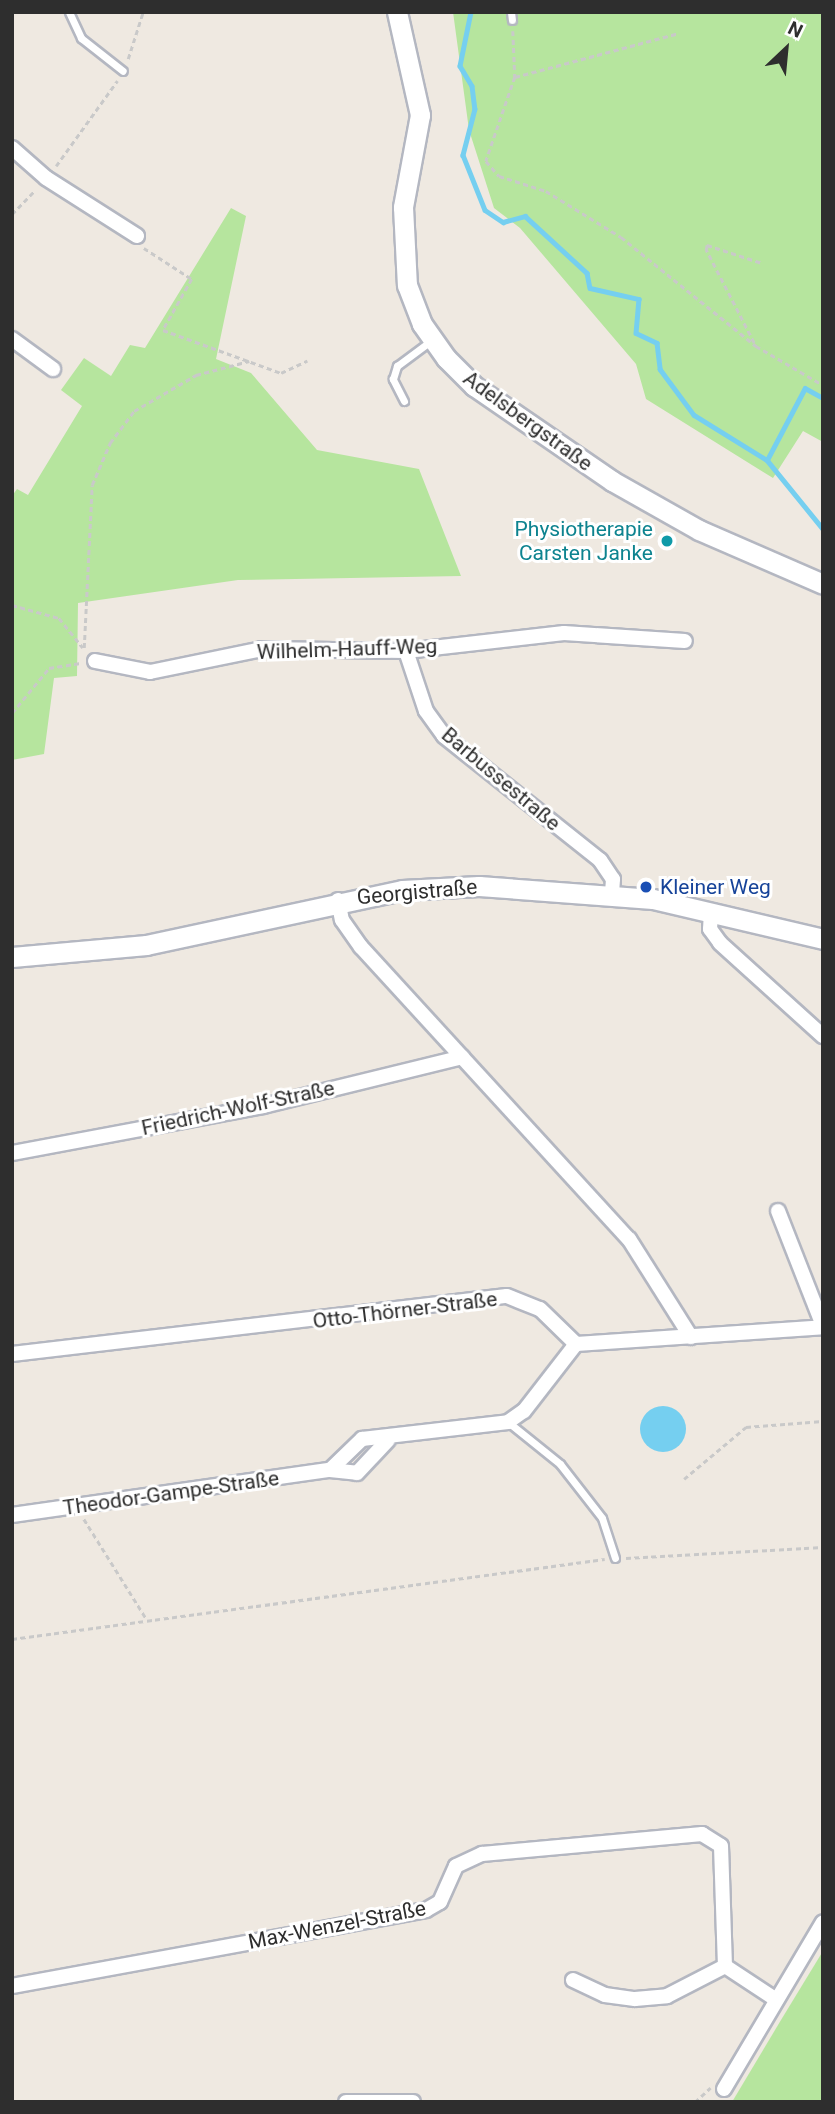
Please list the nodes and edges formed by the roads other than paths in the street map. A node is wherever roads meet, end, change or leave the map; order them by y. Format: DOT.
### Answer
graph roads {
  1 [pos="69,12"];
  2 [pos="397,12"];
  3 [pos="123,71"];
  4 [pos="12,148"];
  5 [pos="137,236"];
  6 [pos="12,339"];
  7 [pos="432,339"];
  8 [pos="53,369"];
  9 [pos="404,401"];
  10 [pos="823,584"];
  11 [pos="685,642"];
  12 [pos="406,651"];
  13 [pos="95,661"];
  14 [pos="612,893"];
  15 [pos="338,900"];
  16 [pos="711,911"];
  17 [pos="823,939"];
  18 [pos="12,957"];
  19 [pos="823,1036"];
  20 [pos="462,1057"];
  21 [pos="12,1153"];
  22 [pos="778,1211"];
  23 [pos="823,1327"];
  24 [pos="691,1337"];
  25 [pos="576,1345"];
  26 [pos="12,1354"];
  27 [pos="508,1422"];
  28 [pos="388,1440"];
  29 [pos="330,1470"];
  30 [pos="12,1515"];
  31 [pos="615,1558"];
  32 [pos="823,1922"];
  33 [pos="724,1966"];
  34 [pos="573,1980"];
  35 [pos="12,1986"];
  36 [pos="775,1999"];
  37 [pos="724,2089"];
  38 [pos="346,2102"];
  39 [pos="413,2102"];
  1 -- 3 [label="lane"];
  2 -- 7 [label="street, Adelsbergstraße"];
  4 -- 5 [label="street"];
  6 -- 8 [label="street"];
  7 -- 9 [label="lane"];
  7 -- 10 [label="street, Adelsbergstraße"];
  11 -- 12 [label="street, Wilhelm-Hauff-Weg"];
  12 -- 13 [label="street, Wilhelm-Hauff-Weg"];
  12 -- 14 [label="street, Barbussestraße"];
  14 -- 15 [label="street, Georgistraße"];
  14 -- 16 [label="street, Georgistraße"];
  15 -- 18 [label="street, Georgistraße"];
  15 -- 20 [label="street"];
  16 -- 17 [label="street, Georgistraße"];
  16 -- 19 [label="street"];
  20 -- 21 [label="street, Friedrich-Wolf-Straße"];
  20 -- 24 [label="street"];
  22 -- 23 [label="street"];
  23 -- 24 [label="street"];
  24 -- 25 [label="street"];
  25 -- 26 [label="street, Otto-Thörner-Straße"];
  25 -- 27 [label="street"];
  27 -- 28 [label="street"];
  27 -- 31 [label="lane"];
  28 -- 29 [label="street"];
  28 -- 29 [label="street, Theodor-Gampe-Straße"];
  29 -- 30 [label="street, Theodor-Gampe-Straße"];
  32 -- 36 [label="street"];
  33 -- 34 [label="street"];
  33 -- 35 [label="street, Max-Wenzel-Straße"];
  33 -- 36 [label="street"];
  36 -- 37 [label="street"];
  38 -- 39 [label="street"];
}
